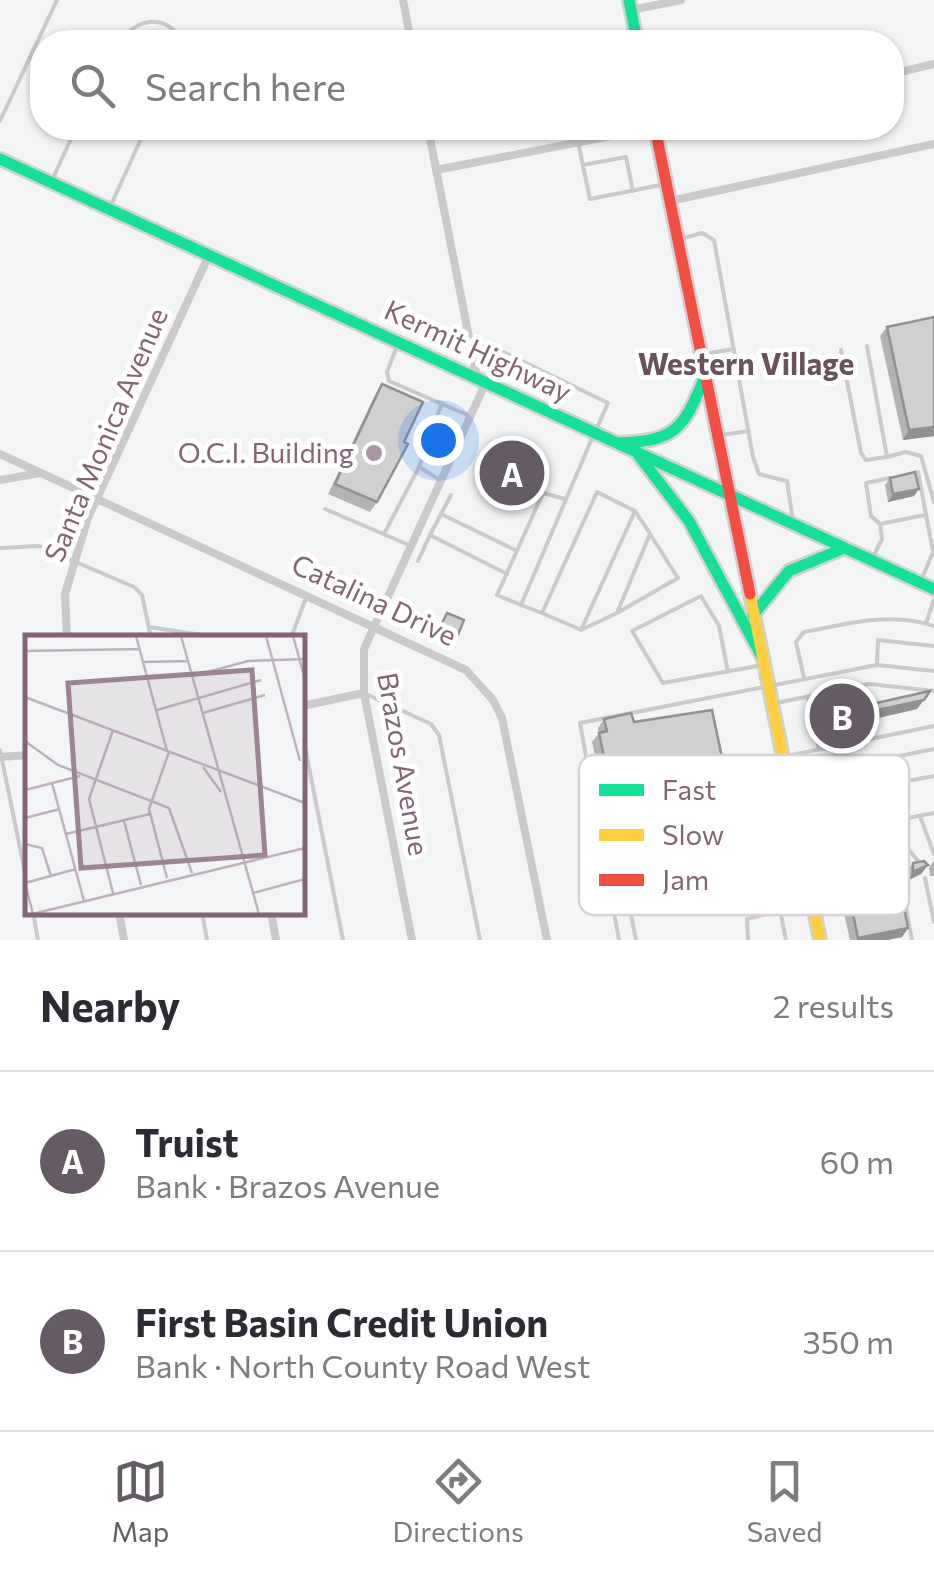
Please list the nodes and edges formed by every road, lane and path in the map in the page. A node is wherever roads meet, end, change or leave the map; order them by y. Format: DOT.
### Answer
graph roads {
  1 [pos="57,0"];
  2 [pos="403,0"];
  3 [pos="681,0"];
  4 [pos="630,5"];
  5 [pos="43,30"];
  6 [pos="130,30"];
  7 [pos="172,30"];
  8 [pos="409,30"];
  9 [pos="635,30"];
  10 [pos="30,57"];
  11 [pos="934,64"];
  12 [pos="904,71"];
  13 [pos="0,121"];
  14 [pos="70,140"];
  15 [pos="141,140"];
  16 [pos="430,140"];
  17 [pos="589,140"];
  18 [pos="656,140"];
  19 [pos="578,142"];
  20 [pos="934,144"];
  21 [pos="0,159"];
  22 [pos="583,165"];
  23 [pos="436,170"];
  24 [pos="50,182"];
  25 [pos="666,184"];
  26 [pos="633,191"];
  27 [pos="670,201"];
  28 [pos="110,210"];
  29 [pos="677,239"];
  30 [pos="209,255"];
  31 [pos="398,342"];
  32 [pos="470,346"];
  33 [pos="867,346"];
  34 [pos="734,349"];
  35 [pos="841,350"];
  36 [pos="700,355"];
  37 [pos="481,380"];
  38 [pos="704,380"];
  39 [pos="442,403"];
  40 [pos="470,416"];
  41 [pos="748,430"];
  42 [pos="595,432"];
  43 [pos="716,436"];
  44 [pos="618,444"];
  45 [pos="0,454"];
  46 [pos="637,454"];
  47 [pos="886,457"];
  48 [pos="419,467"];
  49 [pos="40,473"];
  50 [pos="0,480"];
  51 [pos="440,480"];
  52 [pos="451,495"];
  53 [pos="728,495"];
  54 [pos="99,498"];
  55 [pos="566,500"];
  56 [pos="934,502"];
  57 [pos="325,509"];
  58 [pos="635,511"];
  59 [pos="441,514"];
  60 [pos="926,515"];
  61 [pos="880,524"];
  62 [pos="794,526"];
  63 [pos="650,534"];
  64 [pos="383,535"];
  65 [pos="430,536"];
  66 [pos="410,544"];
  67 [pos="0,548"];
  68 [pos="843,548"];
  69 [pos="518,550"];
  70 [pos="74,558"];
  71 [pos="418,560"];
  72 [pos="870,561"];
  73 [pos="507,574"];
  74 [pos="920,583"];
  75 [pos="934,590"];
  76 [pos="307,594"];
  77 [pos="934,600"];
  78 [pos="521,605"];
  79 [pos="617,613"];
  80 [pos="542,614"];
  81 [pos="752,616"];
  82 [pos="926,623"];
  83 [pos="372,624"];
  84 [pos="934,626"];
  85 [pos="149,627"];
  86 [pos="581,630"];
  87 [pos="66,635"];
  88 [pos="150,635"];
  89 [pos="202,635"];
  90 [pos="292,635"];
  91 [pos="934,646"];
  92 [pos="762,660"];
  93 [pos="877,665"];
  94 [pos="934,671"];
  95 [pos="728,672"];
  96 [pos="804,678"];
  97 [pos="767,686"];
  98 [pos="934,691"];
  99 [pos="364,693"];
  100 [pos="808,696"];
  101 [pos="771,704"];
  102 [pos="305,705"];
  103 [pos="934,726"];
  104 [pos="864,734"];
  105 [pos="843,738"];
  106 [pos="872,739"];
  107 [pos="305,747"];
  108 [pos="828,748"];
  109 [pos="820,750"];
  110 [pos="934,750"];
  111 [pos="0,754"];
  112 [pos="586,755"];
  113 [pos="782,755"];
  114 [pos="793,755"];
  115 [pos="908,755"];
  116 [pos="25,756"];
  117 [pos="934,776"];
  118 [pos="909,780"];
  119 [pos="934,813"];
  120 [pos="920,816"];
  121 [pos="909,818"];
  122 [pos="909,849"];
  123 [pos="934,854"];
  124 [pos="923,869"];
  125 [pos="25,874"];
  126 [pos="924,878"];
  127 [pos="33,915"];
  128 [pos="120,915"];
  129 [pos="203,915"];
  130 [pos="272,915"];
  131 [pos="614,915"];
  132 [pos="631,915"];
  133 [pos="762,915"];
  134 [pos="782,915"];
  135 [pos="815,915"];
  136 [pos="907,915"];
  137 [pos="934,922"];
  138 [pos="38,940"];
  139 [pos="124,940"];
  140 [pos="207,940"];
  141 [pos="276,940"];
  142 [pos="343,940"];
  143 [pos="412,940"];
  144 [pos="480,940"];
  145 [pos="547,940"];
  146 [pos="618,940"];
  147 [pos="636,940"];
  148 [pos="748,940"];
  149 [pos="786,940"];
  150 [pos="820,940"];
  151 [pos="912,940"];
  1 -- 5 [label="lane"];
  2 -- 8 [label="street"];
  3 -- 4 [label="street"];
  4 -- 9 [label="main road"];
  6 -- 7 [label="lane"];
  10 -- 13 [label="lane"];
  11 -- 12 [label="street"];
  14 -- 24 [label="lane"];
  15 -- 28 [label="lane"];
  16 -- 23 [label="street"];
  17 -- 19 [label="street"];
  18 -- 25 [label="main road"];
  19 -- 22 [label="lane"];
  19 -- 23 [label="street"];
  20 -- 27 [label="street"];
  21 -- 24 [label="main road, Kermit Highway"];
  22 -- 26 [label="lane"];
  22 -- 26 [label="lane"];
  23 -- 32 [label="street"];
  24 -- 28 [label="main road, Kermit Highway"];
  25 -- 26 [label="lane"];
  25 -- 27 [label="main road"];
  27 -- 29 [label="main road"];
  28 -- 30 [label="main road, Kermit Highway"];
  29 -- 34 [label="lane"];
  29 -- 36 [label="main road"];
  30 -- 31 [label="main road, Kermit Highway"];
  30 -- 54 [label="street, Santa Monica Avenue"];
  31 -- 37 [label="main road, Kermit Highway"];
  31 -- 39 [label="lane"];
  32 -- 37 [label="street"];
  32 -- 42 [label="lane"];
  33 -- 47 [label="lane"];
  34 -- 36 [label="lane"];
  34 -- 41 [label="lane"];
  35 -- 47 [label="lane"];
  36 -- 38 [label="main road"];
  37 -- 40 [label="street, Brazos Avenue"];
  37 -- 42 [label="main road, Kermit Highway"];
  38 -- 43 [label="main road"];
  38 -- 44 [label="main road"];
  39 -- 40 [label="lane"];
  39 -- 48 [label="lane"];
  40 -- 51 [label="street, Brazos Avenue"];
  41 -- 43 [label="lane"];
  41 -- 62 [label="lane"];
  42 -- 44 [label="main road, Kermit Highway"];
  42 -- 55 [label="lane"];
  43 -- 53 [label="main road"];
  44 -- 46 [label="main road, Kermit Highway"];
  45 -- 49 [label="street, Catalina Drive"];
  46 -- 53 [label="main road, Kermit Highway"];
  46 -- 92 [label="main road"];
  47 -- 56 [label="lane"];
  48 -- 51 [label="lane"];
  48 -- 64 [label="lane"];
  49 -- 50 [label="street"];
  49 -- 54 [label="street, Catalina Drive"];
  51 -- 66 [label="street, Brazos Avenue"];
  52 -- 59 [label="lane"];
  53 -- 62 [label="main road, Kermit Highway"];
  53 -- 81 [label="main road"];
  54 -- 70 [label="street, Santa Monica Avenue"];
  54 -- 76 [label="street, Catalina Drive"];
  55 -- 69 [label="lane"];
  55 -- 78 [label="lane"];
  57 -- 64 [label="lane"];
  58 -- 63 [label="lane"];
  58 -- 80 [label="lane"];
  58 -- 86 [label="lane"];
  59 -- 65 [label="lane"];
  59 -- 69 [label="lane"];
  60 -- 61 [label="lane"];
  60 -- 61 [label="lane"];
  60 -- 74 [label="lane"];
  61 -- 72 [label="lane"];
  62 -- 68 [label="main road, Kermit Highway"];
  63 -- 79 [label="lane"];
  63 -- 79 [label="lane"];
  64 -- 66 [label="lane"];
  65 -- 71 [label="lane"];
  65 -- 73 [label="lane"];
  66 -- 83 [label="street, Brazos Avenue"];
  67 -- 70 [label="lane"];
  68 -- 72 [label="main road, Kermit Highway"];
  68 -- 81 [label="main road"];
  69 -- 73 [label="lane"];
  70 -- 85 [label="lane"];
  70 -- 87 [label="street, Santa Monica Avenue"];
  72 -- 74 [label="main road, Kermit Highway"];
  73 -- 78 [label="lane"];
  74 -- 75 [label="main road, Kermit Highway"];
  76 -- 83 [label="street, Catalina Drive"];
  76 -- 90 [label="lane"];
  77 -- 82 [label="lane"];
  78 -- 80 [label="lane"];
  79 -- 86 [label="lane"];
  80 -- 86 [label="lane"];
  81 -- 92 [label="main road"];
  82 -- 84 [label="lane"];
  82 -- 96 [label="lane"];
  83 -- 99 [label="street, Brazos Avenue"];
  83 -- 145 [label="street, Catalina Drive"];
  85 -- 88 [label="lane"];
  85 -- 89 [label="lane"];
  91 -- 93 [label="lane"];
  92 -- 95 [label="lane"];
  92 -- 97 [label="main road"];
  93 -- 94 [label="lane"];
  93 -- 96 [label="lane"];
  95 -- 95 [label="lane"];
  96 -- 97 [label="lane"];
  97 -- 101 [label="main road"];
  97 -- 112 [label="lane"];
  98 -- 100 [label="lane"];
  99 -- 102 [label="street"];
  99 -- 143 [label="street, Brazos Avenue"];
  99 -- 144 [label="lane"];
  100 -- 101 [label="lane"];
  100 -- 109 [label="lane"];
  101 -- 113 [label="main road"];
  103 -- 106 [label="lane"];
  104 -- 106 [label="lane"];
  105 -- 108 [label="lane"];
  106 -- 108 [label="lane"];
  107 -- 142 [label="lane"];
  108 -- 109 [label="lane"];
  109 -- 114 [label="lane"];
  110 -- 115 [label="lane"];
  111 -- 116 [label="street"];
  111 -- 125 [label="lane"];
  117 -- 118 [label="lane"];
  119 -- 120 [label="lane"];
  120 -- 121 [label="lane"];
  120 -- 123 [label="lane"];
  122 -- 124 [label="lane"];
  126 -- 137 [label="lane"];
  127 -- 138 [label="lane"];
  128 -- 139 [label="street"];
  129 -- 140 [label="lane"];
  130 -- 141 [label="street"];
  131 -- 146 [label="lane"];
  132 -- 147 [label="lane"];
  133 -- 148 [label="lane"];
  134 -- 149 [label="lane"];
  135 -- 150 [label="main road"];
  136 -- 151 [label="lane"];
}
